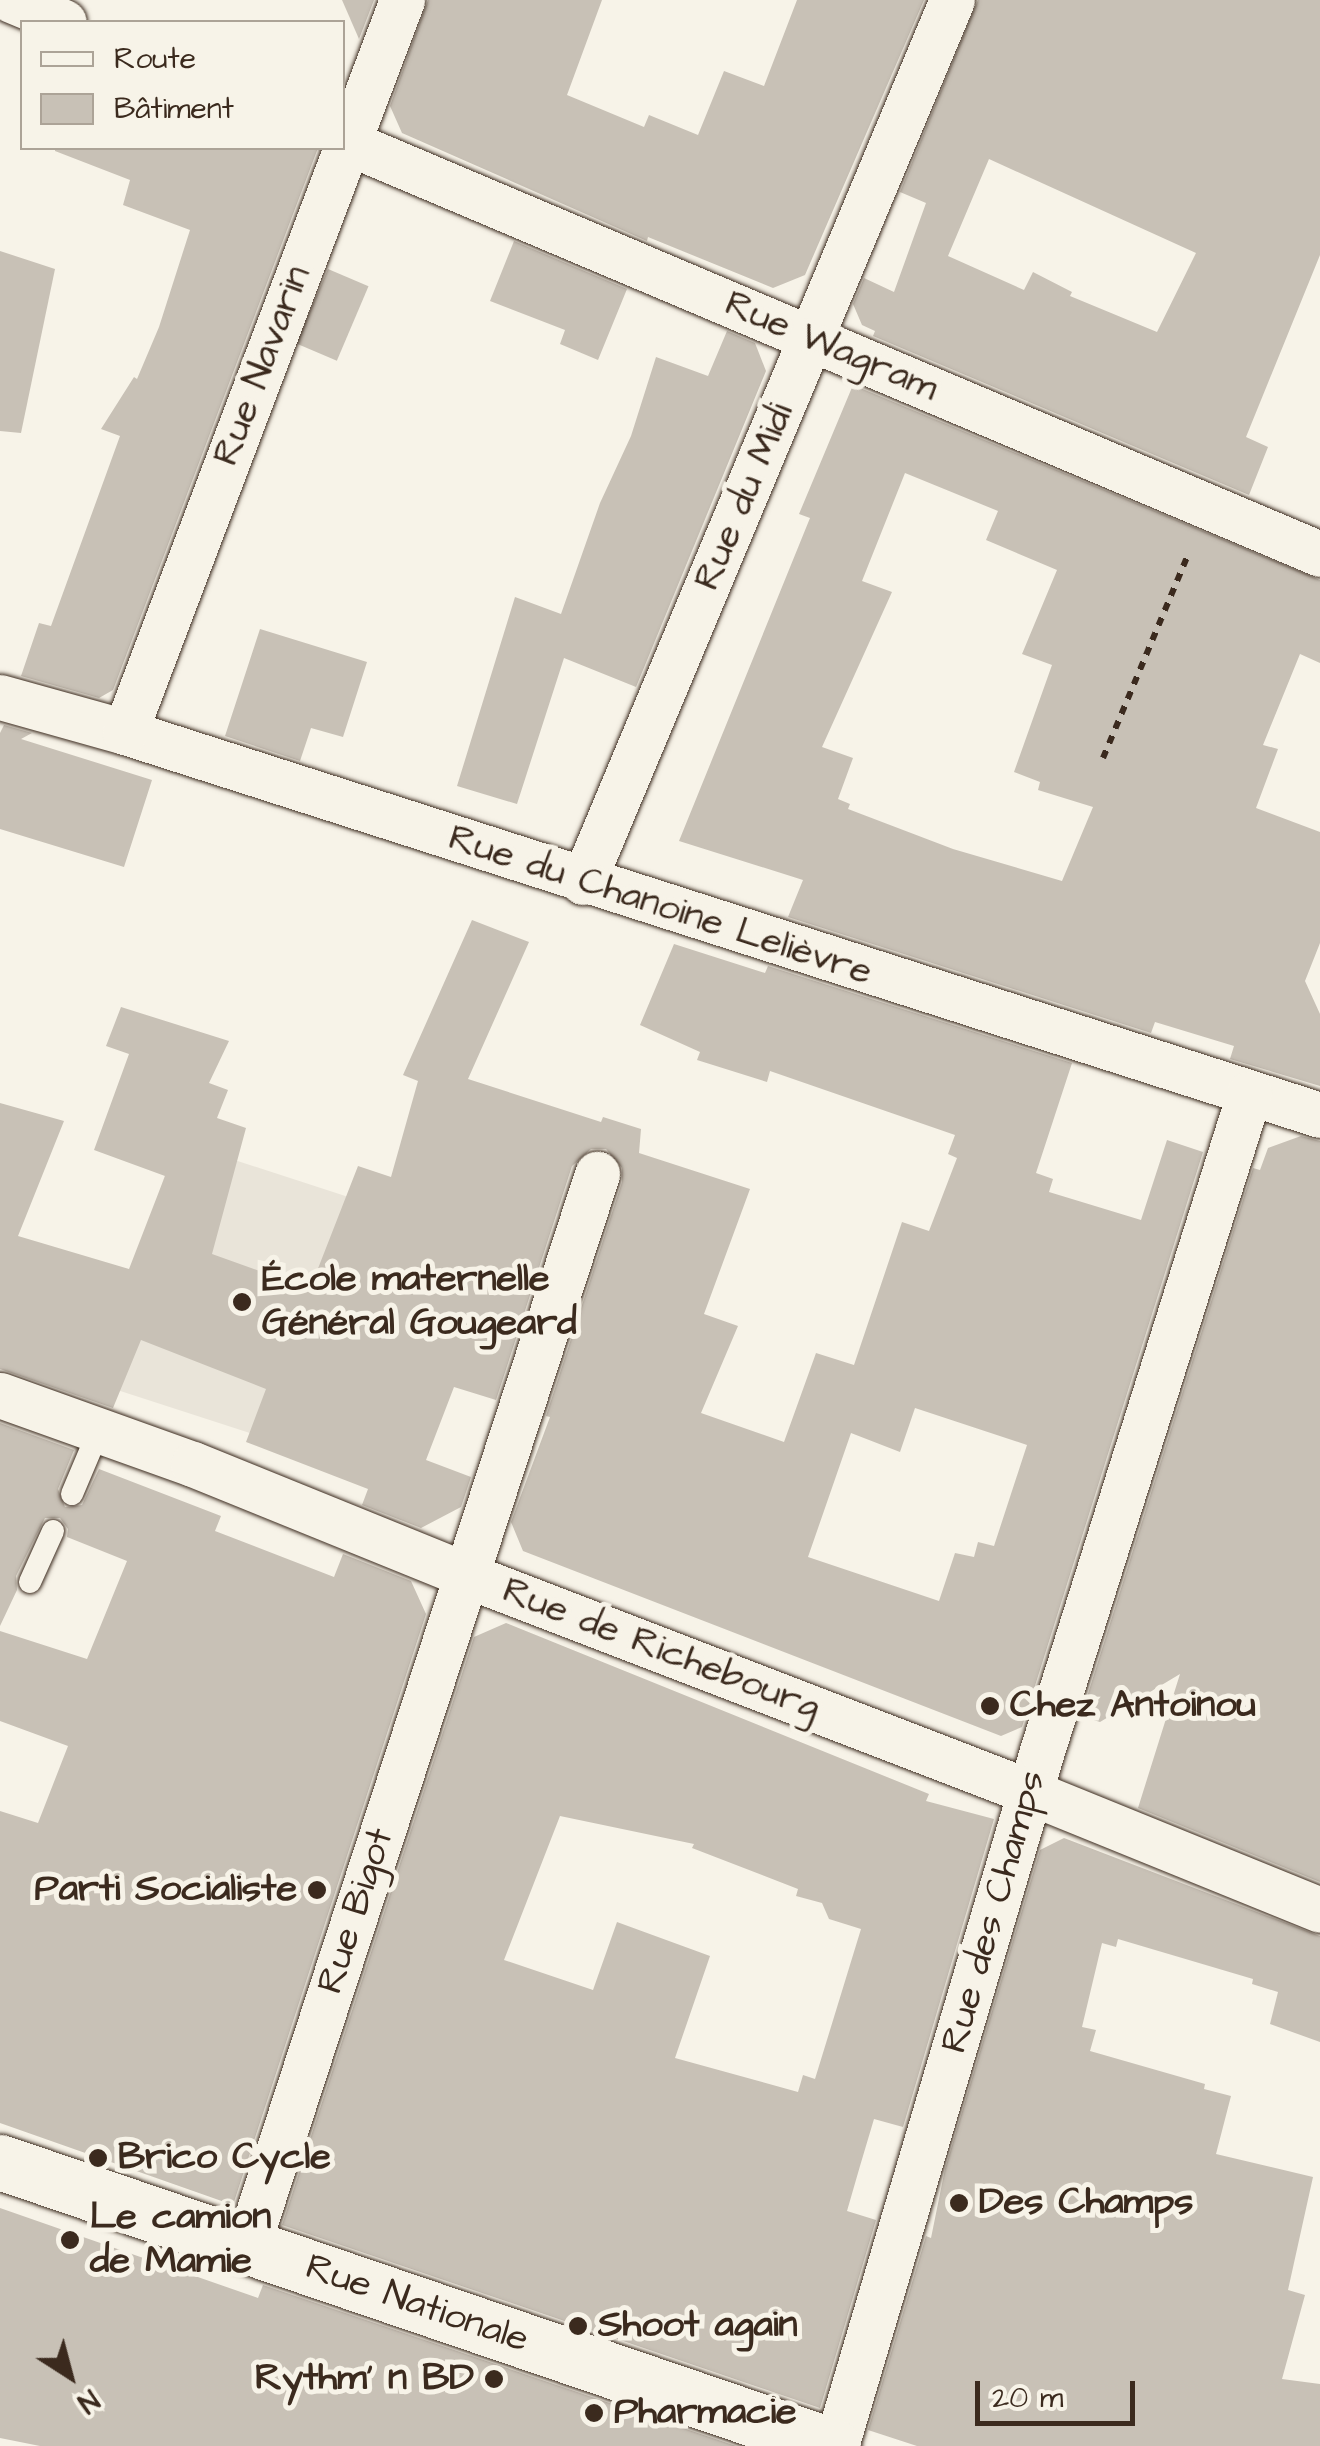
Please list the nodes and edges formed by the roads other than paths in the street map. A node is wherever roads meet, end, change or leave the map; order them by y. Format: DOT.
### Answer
graph roads {
  1 [pos="11,0"];
  2 [pos="402,0"];
  3 [pos="952,0"];
  4 [pos="59,20"];
  5 [pos="345,141"];
  6 [pos="342,150"];
  7 [pos="811,339"];
  8 [pos="1320,554"];
  9 [pos="0,697"];
  10 [pos="125,732"];
  11 [pos="583,882"];
  12 [pos="1249,1094"];
  13 [pos="1320,1115"];
  14 [pos="596,1174"];
  15 [pos="0,1395"];
  16 [pos="99,1430"];
  17 [pos="72,1494"];
  18 [pos="54,1532"];
  19 [pos="466,1575"];
  20 [pos="30,1582"];
  21 [pos="1030,1792"];
  22 [pos="1320,1910"];
  23 [pos="0,2162"];
  24 [pos="246,2247"];
  25 [pos="834,2446"];
  1 -- 4 [label="street"];
  2 -- 5 [label="street, Rue Navarin"];
  3 -- 7 [label="street, Rue du Midi"];
  5 -- 7 [label="street, Rue Wagram"];
  6 -- 10 [label="street, Rue Navarin"];
  7 -- 8 [label="street, Rue Wagram"];
  7 -- 11 [label="street, Rue du Midi"];
  9 -- 10 [label="street, Rue du Chanoine Lelièvre"];
  10 -- 11 [label="street, Rue du Chanoine Lelièvre"];
  11 -- 12 [label="street, Rue du Chanoine Lelièvre"];
  12 -- 13 [label="street, Rue du Chanoine Lelièvre"];
  12 -- 21 [label="street, Rue des Champs"];
  14 -- 19 [label="street, Rue Bigot"];
  15 -- 16 [label="street, Rue de Richebourg"];
  16 -- 17 [label="lane"];
  16 -- 19 [label="street, Rue de Richebourg"];
  18 -- 20 [label="lane"];
  19 -- 21 [label="street, Rue de Richebourg"];
  19 -- 24 [label="street, Rue Bigot"];
  21 -- 22 [label="street, Rue de Richebourg"];
  21 -- 25 [label="street, Rue des Champs"];
  23 -- 24 [label="main road, Rue Nationale"];
  24 -- 25 [label="main road, Rue Nationale"];
}
